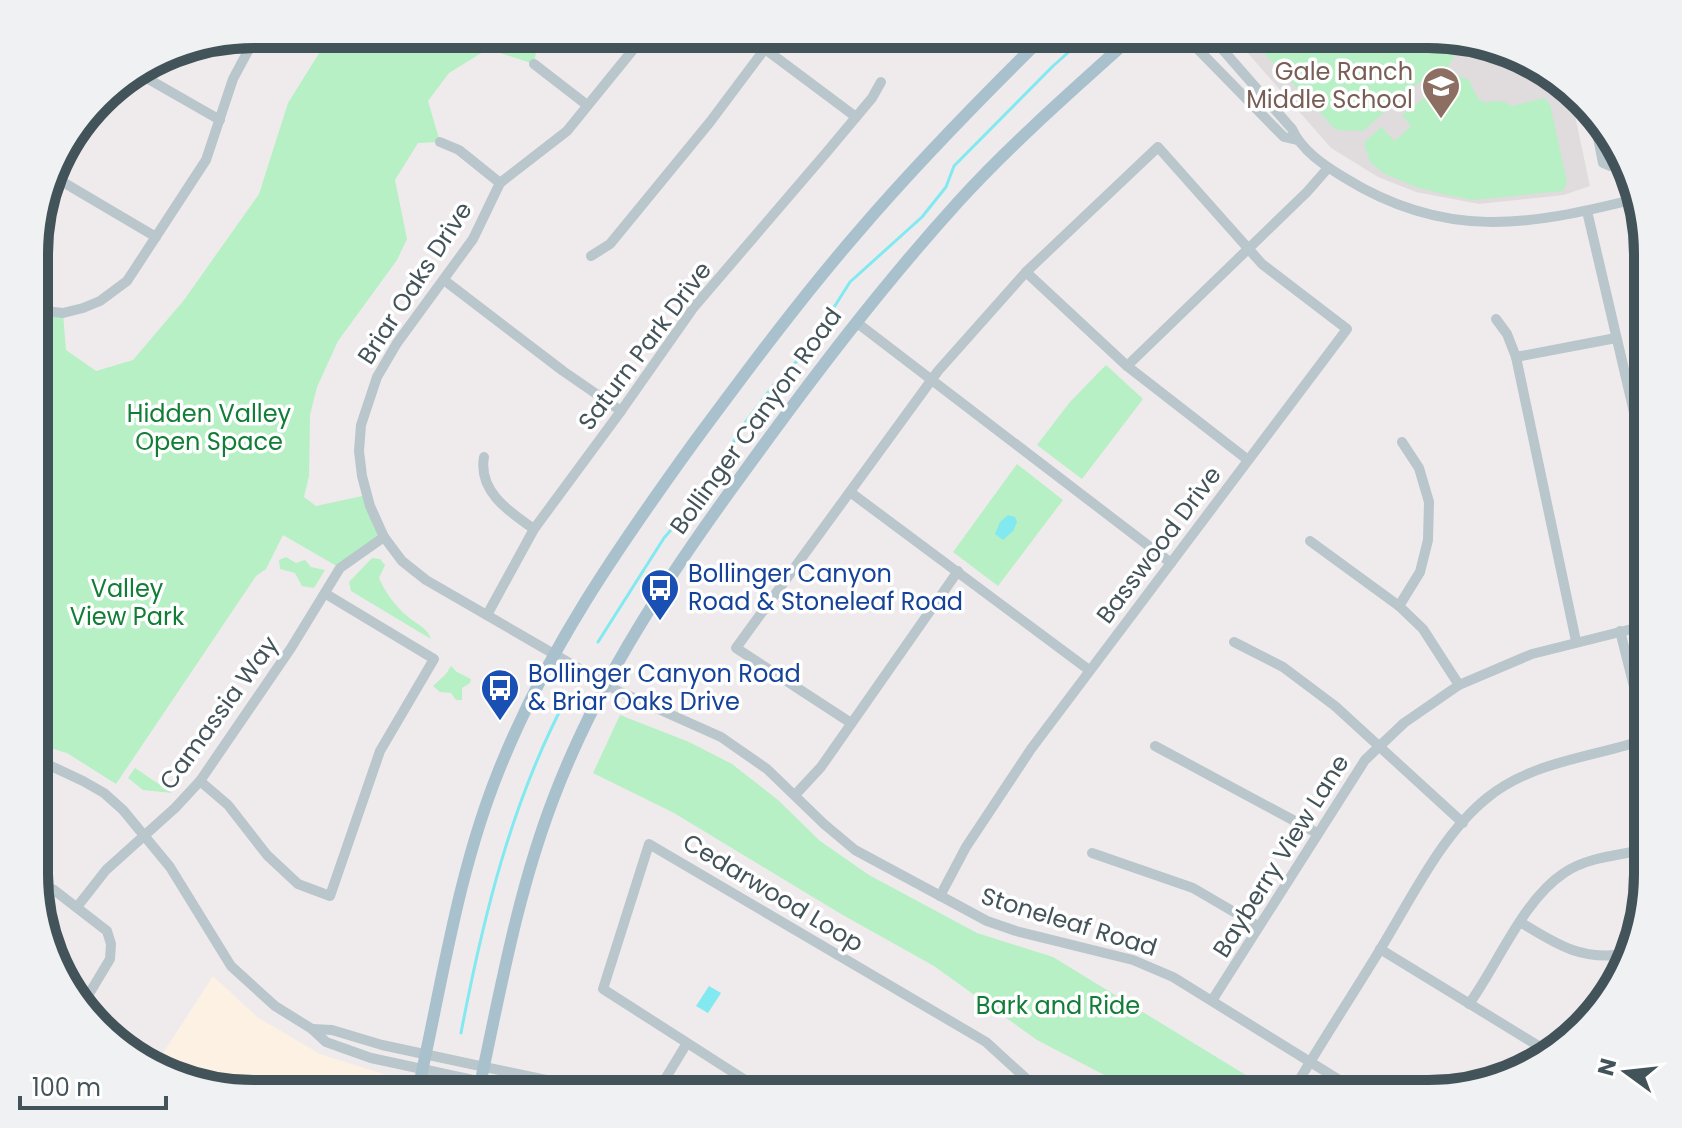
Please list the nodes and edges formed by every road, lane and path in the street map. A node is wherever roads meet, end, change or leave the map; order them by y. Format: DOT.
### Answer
graph roads {
  1 [pos="249,48"];
  2 [pos="634,48"];
  3 [pos="1032,48"];
  4 [pos="1120,48"];
  5 [pos="1197,48"];
  6 [pos="1221,48"];
  7 [pos="765,49"];
  8 [pos="534,64"];
  9 [pos="147,78"];
  10 [pos="881,82"];
  11 [pos="587,105"];
  12 [pos="856,117"];
  13 [pos="220,120"];
  14 [pos="1598,139"];
  15 [pos="1297,140"];
  16 [pos="440,142"];
  17 [pos="1613,165"];
  18 [pos="1328,168"];
  19 [pos="62,181"];
  20 [pos="500,183"];
  21 [pos="1627,201"];
  22 [pos="1587,211"];
  23 [pos="156,237"];
  24 [pos="1248,249"];
  25 [pos="591,256"];
  26 [pos="1026,272"];
  27 [pos="444,280"];
  28 [pos="48,311"];
  29 [pos="1496,319"];
  30 [pos="856,322"];
  31 [pos="1616,338"];
  32 [pos="1516,357"];
  33 [pos="1127,366"];
  34 [pos="931,381"];
  35 [pos="621,411"];
  36 [pos="1634,413"];
  37 [pos="1402,442"];
  38 [pos="484,457"];
  39 [pos="1248,460"];
  40 [pos="850,492"];
  41 [pos="534,529"];
  42 [pos="384,537"];
  43 [pos="1310,541"];
  44 [pos="1171,563"];
  45 [pos="958,571"];
  46 [pos="326,594"];
  47 [pos="1399,606"];
  48 [pos="487,615"];
  49 [pos="1634,628"];
  50 [pos="1620,631"];
  51 [pos="1576,641"];
  52 [pos="1234,642"];
  53 [pos="554,653"];
  54 [pos="1089,670"];
  55 [pos="606,684"];
  56 [pos="1459,685"];
  57 [pos="1634,688"];
  58 [pos="851,723"];
  59 [pos="1634,743"];
  60 [pos="1155,746"];
  61 [pos="1379,746"];
  62 [pos="48,764"];
  63 [pos="200,781"];
  64 [pos="795,795"];
  65 [pos="1463,823"];
  66 [pos="1317,833"];
  67 [pos="145,834"];
  68 [pos="1634,852"];
  69 [pos="1092,853"];
  70 [pos="49,888"];
  71 [pos="940,896"];
  72 [pos="77,907"];
  73 [pos="1520,922"];
  74 [pos="1258,926"];
  75 [pos="1380,949"];
  76 [pos="1617,955"];
  77 [pos="88,995"];
  78 [pos="1213,999"];
  79 [pos="1469,1004"];
  80 [pos="312,1029"];
  81 [pos="687,1043"];
  82 [pos="1539,1046"];
  83 [pos="426,1052"];
  84 [pos="1312,1061"];
  85 [pos="484,1067"];
  86 [pos="423,1068"];
  87 [pos="420,1080"];
  88 [pos="457,1080"];
  89 [pos="482,1080"];
  90 [pos="546,1080"];
  91 [pos="665,1080"];
  92 [pos="745,1080"];
  93 [pos="1028,1080"];
  94 [pos="1300,1080"];
  95 [pos="1341,1080"];
  1 -- 13 [label="street"];
  2 -- 11 [label="street, Briar Oaks Drive"];
  3 -- 53 [label="main road, Bollinger Canyon Road"];
  4 -- 30 [label="main road, Bollinger Canyon Road"];
  5 -- 15 [label="street"];
  6 -- 15 [label="street"];
  7 -- 12 [label="street"];
  7 -- 25 [label="street"];
  8 -- 11 [label="street"];
  9 -- 13 [label="street"];
  10 -- 12 [label="street, Saturn Park Drive"];
  11 -- 20 [label="street, Briar Oaks Drive"];
  12 -- 35 [label="street, Saturn Park Drive"];
  13 -- 23 [label="street"];
  14 -- 17 [label="street"];
  15 -- 18 [label="street"];
  16 -- 20 [label="street"];
  18 -- 22 [label="street"];
  18 -- 24 [label="street"];
  19 -- 23 [label="street"];
  20 -- 27 [label="street, Briar Oaks Drive"];
  21 -- 22 [label="street"];
  22 -- 31 [label="street"];
  23 -- 28 [label="street"];
  24 -- 26 [label="street"];
  24 -- 33 [label="street"];
  24 -- 39 [label="street, Basswood Drive"];
  26 -- 33 [label="street"];
  26 -- 34 [label="street"];
  27 -- 35 [label="street"];
  27 -- 42 [label="street, Briar Oaks Drive"];
  29 -- 32 [label="street"];
  30 -- 34 [label="street"];
  30 -- 55 [label="main road, Bollinger Canyon Road"];
  31 -- 32 [label="street"];
  31 -- 36 [label="street"];
  32 -- 51 [label="street"];
  33 -- 39 [label="street"];
  34 -- 40 [label="street"];
  34 -- 44 [label="street"];
  35 -- 41 [label="street, Saturn Park Drive"];
  37 -- 47 [label="street"];
  38 -- 41 [label="street"];
  39 -- 44 [label="street, Basswood Drive"];
  40 -- 45 [label="street"];
  40 -- 58 [label="street"];
  41 -- 48 [label="street, Saturn Park Drive"];
  42 -- 46 [label="street, Camassia Way"];
  42 -- 48 [label="street, Briar Oaks Drive"];
  43 -- 47 [label="street"];
  44 -- 54 [label="street, Basswood Drive"];
  45 -- 54 [label="street"];
  45 -- 58 [label="street"];
  46 -- 63 [label="street, Camassia Way"];
  46 -- 63 [label="street"];
  47 -- 56 [label="street"];
  48 -- 53 [label="street, Briar Oaks Drive"];
  49 -- 50 [label="street, Bayberry View Lane"];
  50 -- 51 [label="street, Bayberry View Lane"];
  50 -- 57 [label="street"];
  51 -- 56 [label="street, Bayberry View Lane"];
  52 -- 61 [label="street"];
  53 -- 55 [label="street, Briar Oaks Drive"];
  53 -- 83 [label="main road, Bollinger Canyon Road"];
  54 -- 71 [label="street, Basswood Drive"];
  55 -- 64 [label="street, Stoneleaf Road"];
  55 -- 85 [label="main road, Bollinger Canyon Road"];
  56 -- 61 [label="street, Bayberry View Lane"];
  58 -- 64 [label="street"];
  59 -- 65 [label="street"];
  60 -- 66 [label="street"];
  61 -- 65 [label="street"];
  61 -- 66 [label="street, Bayberry View Lane"];
  62 -- 67 [label="street"];
  63 -- 67 [label="street, Camassia Way"];
  64 -- 71 [label="street, Stoneleaf Road"];
  65 -- 75 [label="street"];
  66 -- 74 [label="street, Bayberry View Lane"];
  67 -- 72 [label="street, Camassia Way"];
  67 -- 80 [label="street"];
  68 -- 73 [label="street"];
  69 -- 74 [label="street"];
  70 -- 72 [label="street"];
  71 -- 78 [label="street, Stoneleaf Road"];
  72 -- 77 [label="street"];
  73 -- 76 [label="street"];
  73 -- 79 [label="street"];
  74 -- 78 [label="street, Bayberry View Lane"];
  75 -- 79 [label="street"];
  75 -- 84 [label="street"];
  78 -- 84 [label="street, Stoneleaf Road"];
  79 -- 82 [label="street"];
  80 -- 83 [label="street"];
  80 -- 86 [label="street"];
  81 -- 91 [label="street"];
  81 -- 92 [label="street, Cedarwood Loop"];
  81 -- 93 [label="street, Cedarwood Loop"];
  83 -- 85 [label="street"];
  83 -- 86 [label="main road, Bollinger Canyon Road"];
  84 -- 94 [label="street"];
  84 -- 95 [label="street, Stoneleaf Road"];
  85 -- 89 [label="main road, Bollinger Canyon Road"];
  85 -- 90 [label="street"];
  86 -- 87 [label="main road, Bollinger Canyon Road"];
  86 -- 88 [label="street"];
}
